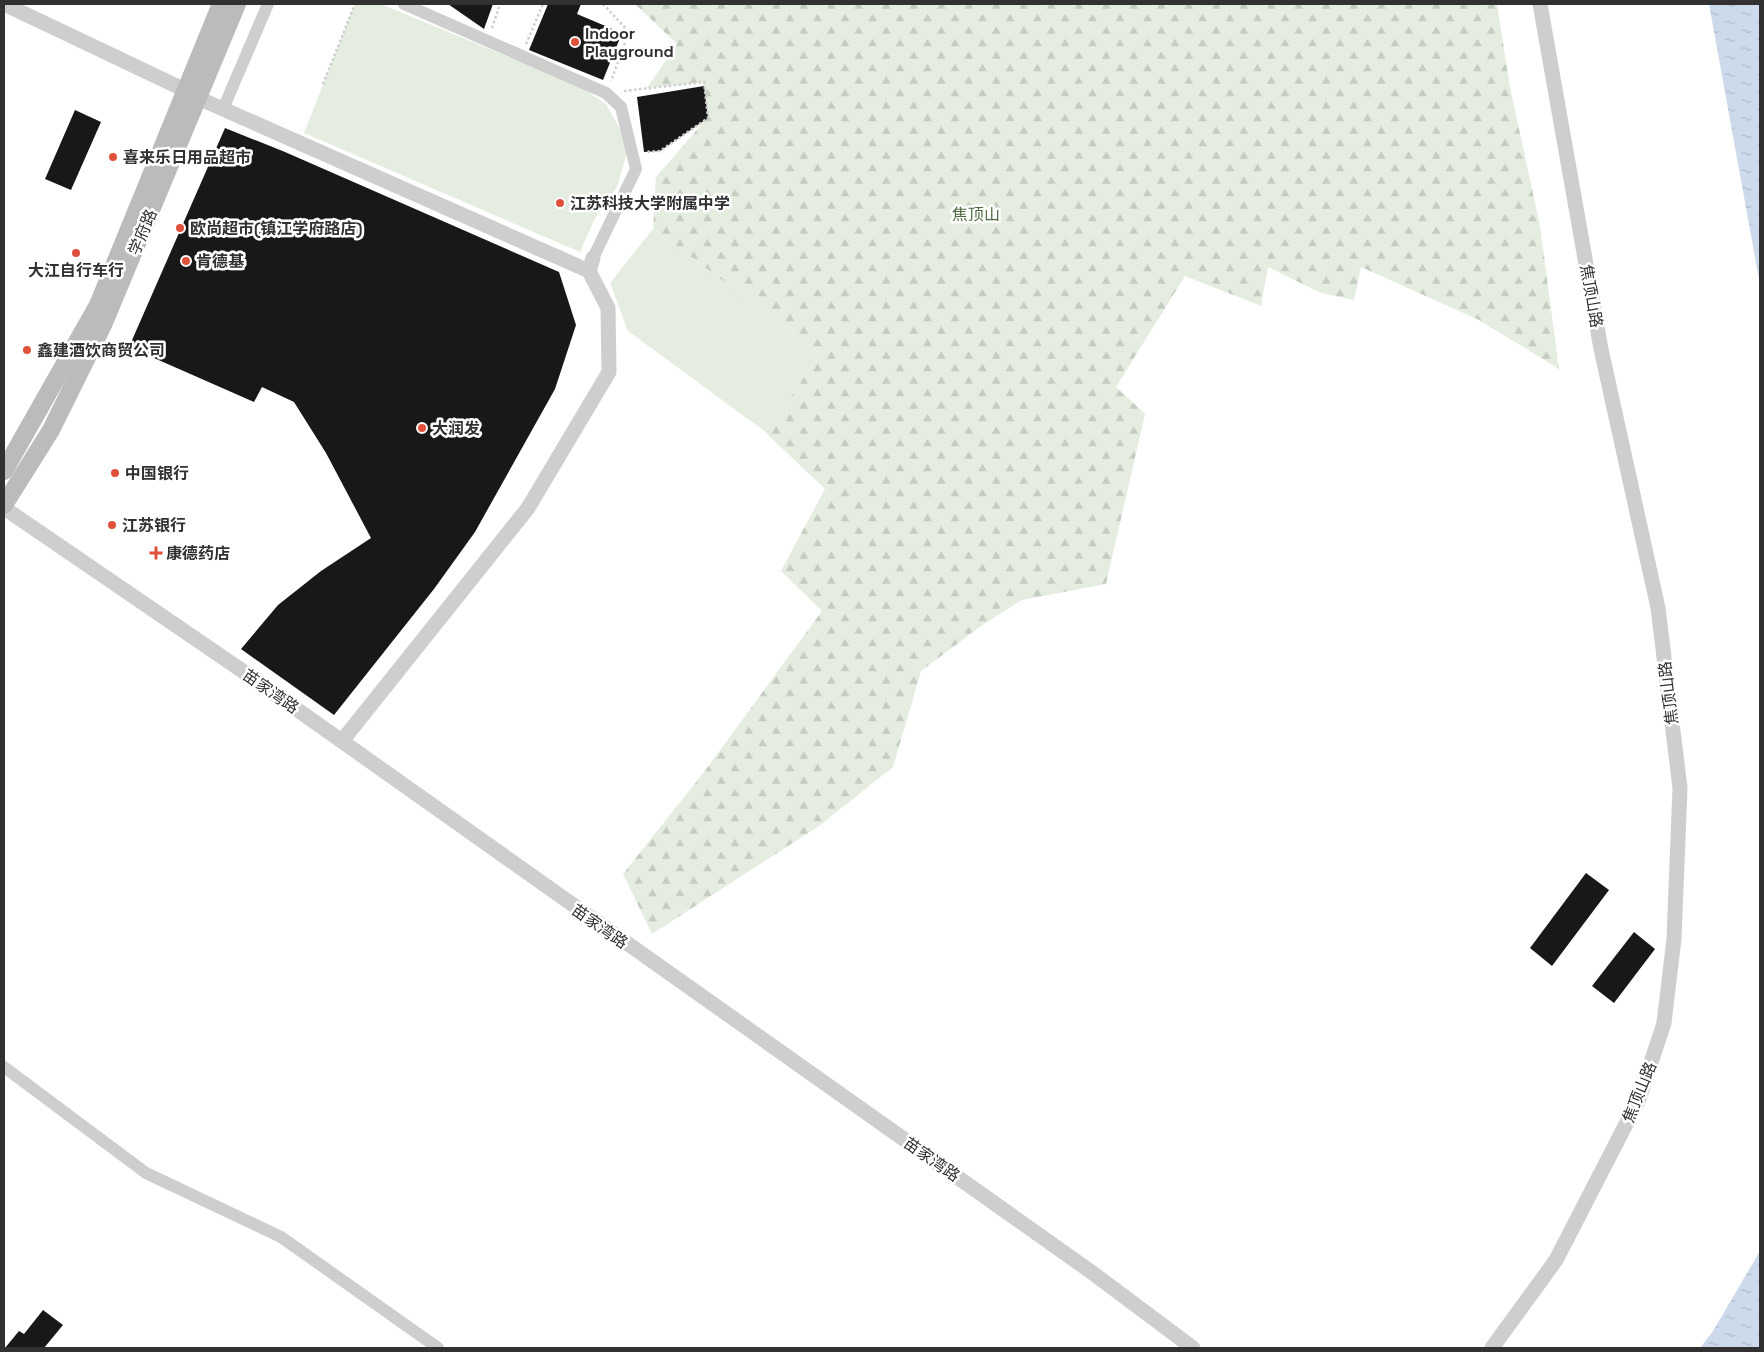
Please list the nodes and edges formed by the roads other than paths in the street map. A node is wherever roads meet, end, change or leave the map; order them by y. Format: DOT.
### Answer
graph roads {
  1 [pos="4,4"];
  2 [pos="221,4"];
  3 [pos="237,4"];
  4 [pos="268,4"];
  5 [pos="404,4"];
  6 [pos="1540,4"];
  7 [pos="191,94"];
  8 [pos="223,108"];
  9 [pos="591,264"];
  10 [pos="4,471"];
  11 [pos="4,506"];
  12 [pos="342,741"];
  13 [pos="4,1067"];
  14 [pos="438,1348"];
  15 [pos="1194,1348"];
  16 [pos="1492,1348"];
  1 -- 7 [label="street"];
  2 -- 7 [label="main road, 学府路"];
  3 -- 7 [label="main road, 学府路"];
  4 -- 8 [label="street"];
  5 -- 9 [label="street"];
  6 -- 16 [label="street, 焦顶山路"];
  7 -- 8 [label="street"];
  7 -- 10 [label="main road, 学府路"];
  7 -- 11 [label="main road, 学府路"];
  8 -- 9 [label="street"];
  9 -- 12 [label="street"];
  11 -- 12 [label="street, 苗家湾路"];
  12 -- 15 [label="street, 苗家湾路"];
  13 -- 14 [label="street"];
}
